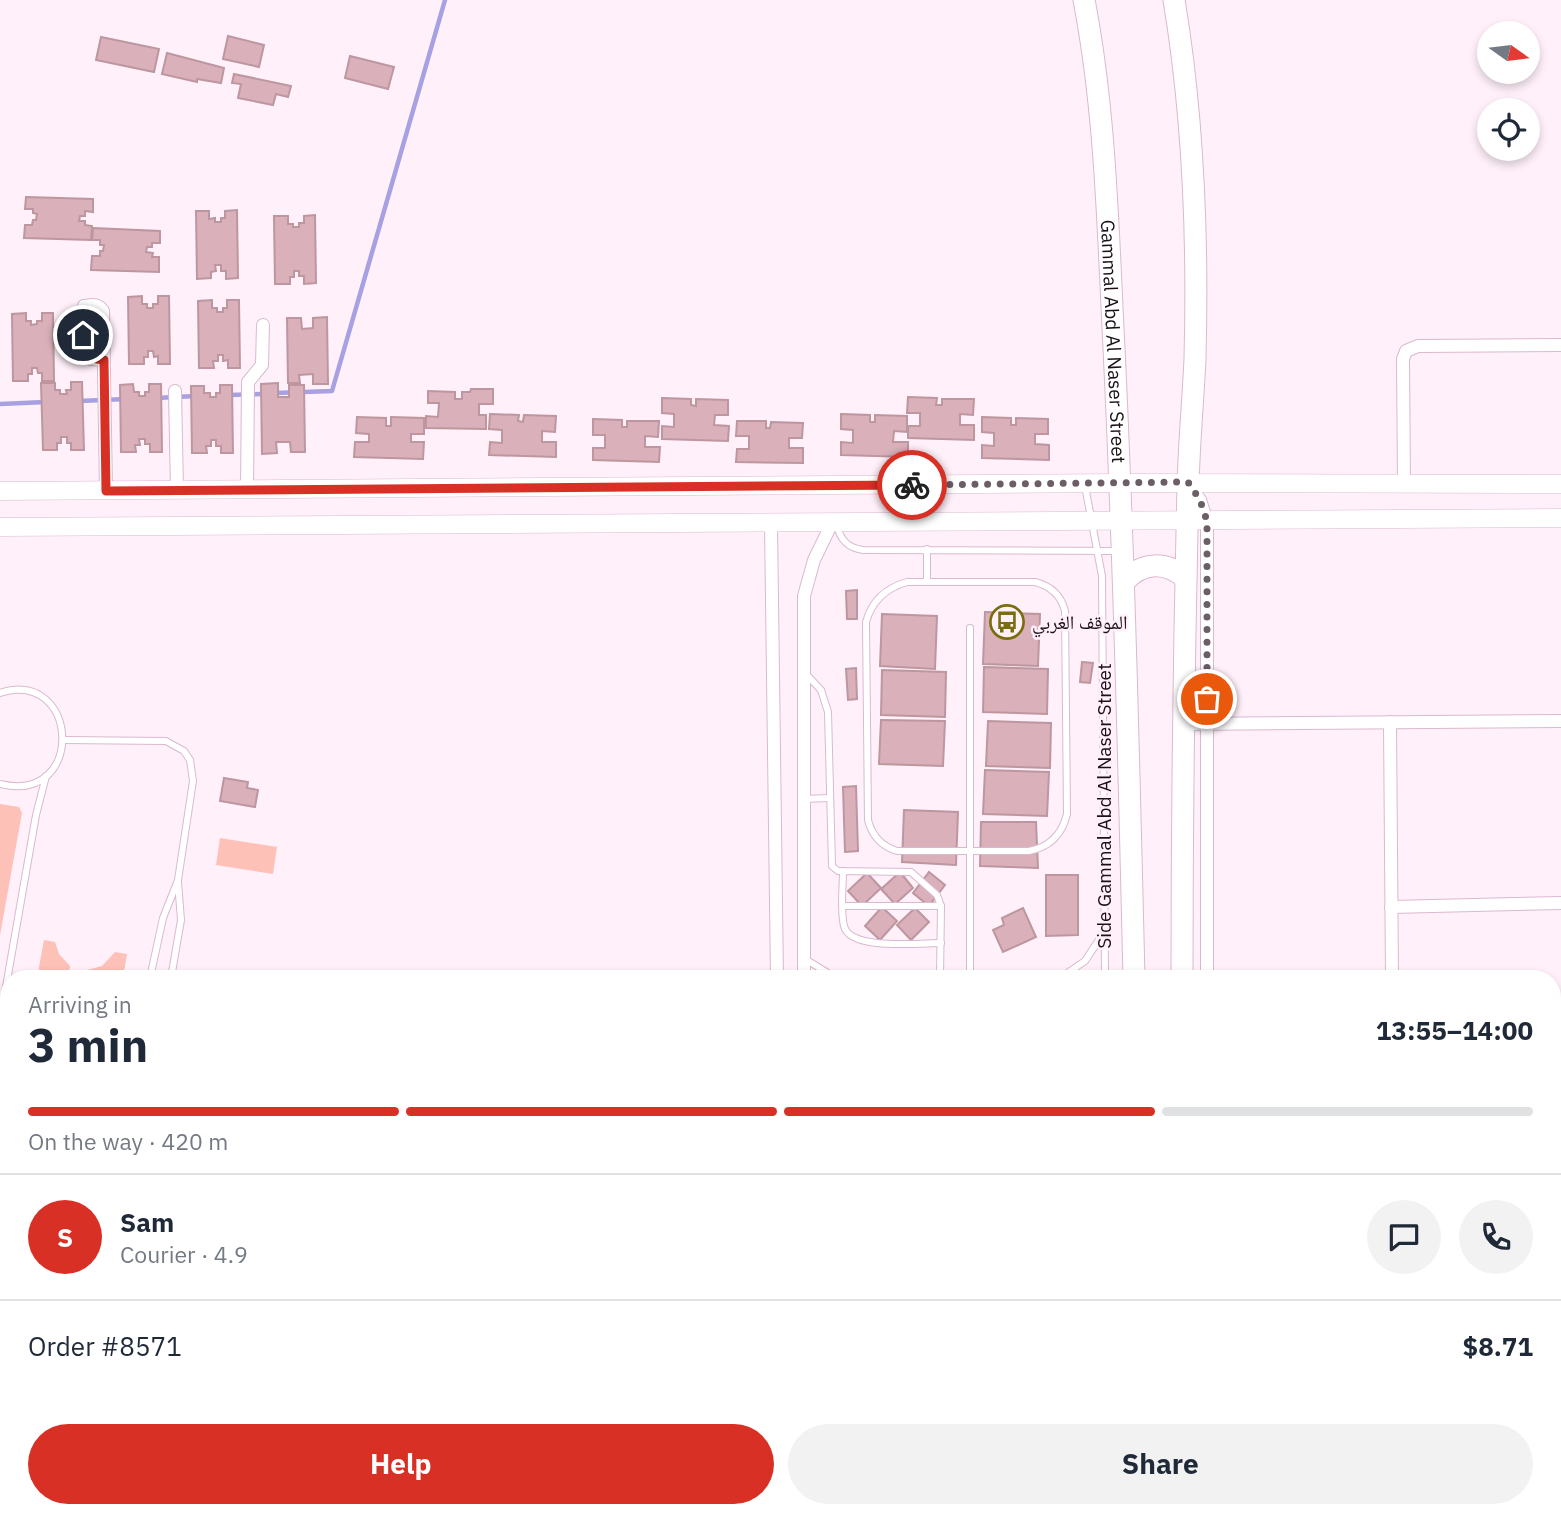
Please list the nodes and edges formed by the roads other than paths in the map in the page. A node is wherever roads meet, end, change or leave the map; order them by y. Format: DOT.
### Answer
graph roads {
  1 [pos="1084,0"];
  2 [pos="1174,0"];
  3 [pos="263,324"];
  4 [pos="1561,345"];
  5 [pos="104,360"];
  6 [pos="175,391"];
  7 [pos="1188,482"];
  8 [pos="1121,483"];
  9 [pos="1085,484"];
  10 [pos="1404,484"];
  11 [pos="1561,484"];
  12 [pos="247,489"];
  13 [pos="177,490"];
  14 [pos="0,491"];
  15 [pos="106,491"];
  16 [pos="1561,518"];
  17 [pos="1092,521"];
  18 [pos="1197,521"];
  19 [pos="1122,522"];
  20 [pos="834,523"];
  21 [pos="771,524"];
  22 [pos="0,527"];
  23 [pos="927,550"];
  24 [pos="1098,550"];
  25 [pos="1123,551"];
  26 [pos="1186,579"];
  27 [pos="927,582"];
  28 [pos="1124,582"];
  29 [pos="970,628"];
  30 [pos="803,672"];
  31 [pos="0,693"];
  32 [pos="1561,721"];
  33 [pos="1390,722"];
  34 [pos="1182,724"];
  35 [pos="1207,724"];
  36 [pos="64,740"];
  37 [pos="46,776"];
  38 [pos="0,784"];
  39 [pos="803,799"];
  40 [pos="829,799"];
  41 [pos="970,851"];
  42 [pos="843,871"];
  43 [pos="178,880"];
  44 [pos="1561,903"];
  45 [pos="843,906"];
  46 [pos="941,906"];
  47 [pos="1391,906"];
  48 [pos="1105,931"];
  49 [pos="941,943"];
  50 [pos="804,958"];
  51 [pos="6,970"];
  52 [pos="152,970"];
  53 [pos="172,970"];
  54 [pos="777,970"];
  55 [pos="804,970"];
  56 [pos="823,970"];
  57 [pos="940,970"];
  58 [pos="970,970"];
  59 [pos="1072,970"];
  60 [pos="1105,970"];
  61 [pos="1134,970"];
  62 [pos="1182,970"];
  63 [pos="1207,970"];
  64 [pos="1392,970"];
  1 -- 8 [label="main road, Gammal Abd Al Naser Street"];
  2 -- 7 [label="main road"];
  3 -- 12 [label="street"];
  4 -- 10 [label="street"];
  5 -- 15 [label="street"];
  6 -- 13 [label="street"];
  7 -- 8 [label="main road"];
  7 -- 10 [label="main road"];
  7 -- 18 [label="main road"];
  8 -- 9 [label="main road"];
  8 -- 19 [label="main road, Gammal Abd Al Naser Street"];
  9 -- 12 [label="main road"];
  9 -- 17 [label="lane, Side Gammal Abd Al Naser Street"];
  10 -- 11 [label="main road"];
  12 -- 13 [label="main road"];
  13 -- 15 [label="main road"];
  14 -- 15 [label="main road"];
  16 -- 18 [label="main road"];
  17 -- 19 [label="main road"];
  17 -- 20 [label="main road"];
  17 -- 24 [label="lane, Side Gammal Abd Al Naser Street"];
  18 -- 19 [label="main road"];
  18 -- 26 [label="main road"];
  18 -- 35 [label="street"];
  19 -- 25 [label="main road, Gammal Abd Al Naser Street"];
  20 -- 21 [label="main road"];
  20 -- 23 [label="lane"];
  20 -- 30 [label="street"];
  21 -- 22 [label="main road"];
  21 -- 54 [label="street"];
  23 -- 24 [label="lane"];
  23 -- 27 [label="lane"];
  24 -- 25 [label="lane"];
  24 -- 48 [label="lane, Side Gammal Abd Al Naser Street"];
  25 -- 28 [label="main road, Gammal Abd Al Naser Street"];
  26 -- 28 [label="main road"];
  26 -- 34 [label="main road"];
  27 -- 41 [label="lane"];
  27 -- 41 [label="lane"];
  28 -- 61 [label="main road, Gammal Abd Al Naser Street"];
  29 -- 41 [label="lane"];
  30 -- 39 [label="street"];
  30 -- 40 [label="lane"];
  31 -- 36 [label="lane"];
  32 -- 33 [label="street"];
  33 -- 35 [label="street"];
  33 -- 47 [label="street"];
  34 -- 35 [label="street"];
  34 -- 62 [label="main road"];
  35 -- 63 [label="street"];
  36 -- 37 [label="lane"];
  36 -- 43 [label="lane"];
  37 -- 38 [label="lane"];
  37 -- 51 [label="lane"];
  39 -- 40 [label="lane"];
  39 -- 50 [label="street"];
  40 -- 42 [label="lane"];
  41 -- 58 [label="lane"];
  42 -- 45 [label="lane"];
  42 -- 46 [label="lane"];
  43 -- 52 [label="lane"];
  43 -- 53 [label="lane"];
  44 -- 47 [label="street"];
  45 -- 46 [label="lane"];
  45 -- 49 [label="lane"];
  46 -- 49 [label="lane"];
  47 -- 64 [label="street"];
  48 -- 59 [label="lane"];
  48 -- 60 [label="lane, Side Gammal Abd Al Naser Street"];
  49 -- 57 [label="lane"];
  50 -- 55 [label="street"];
  50 -- 56 [label="lane"];
}
